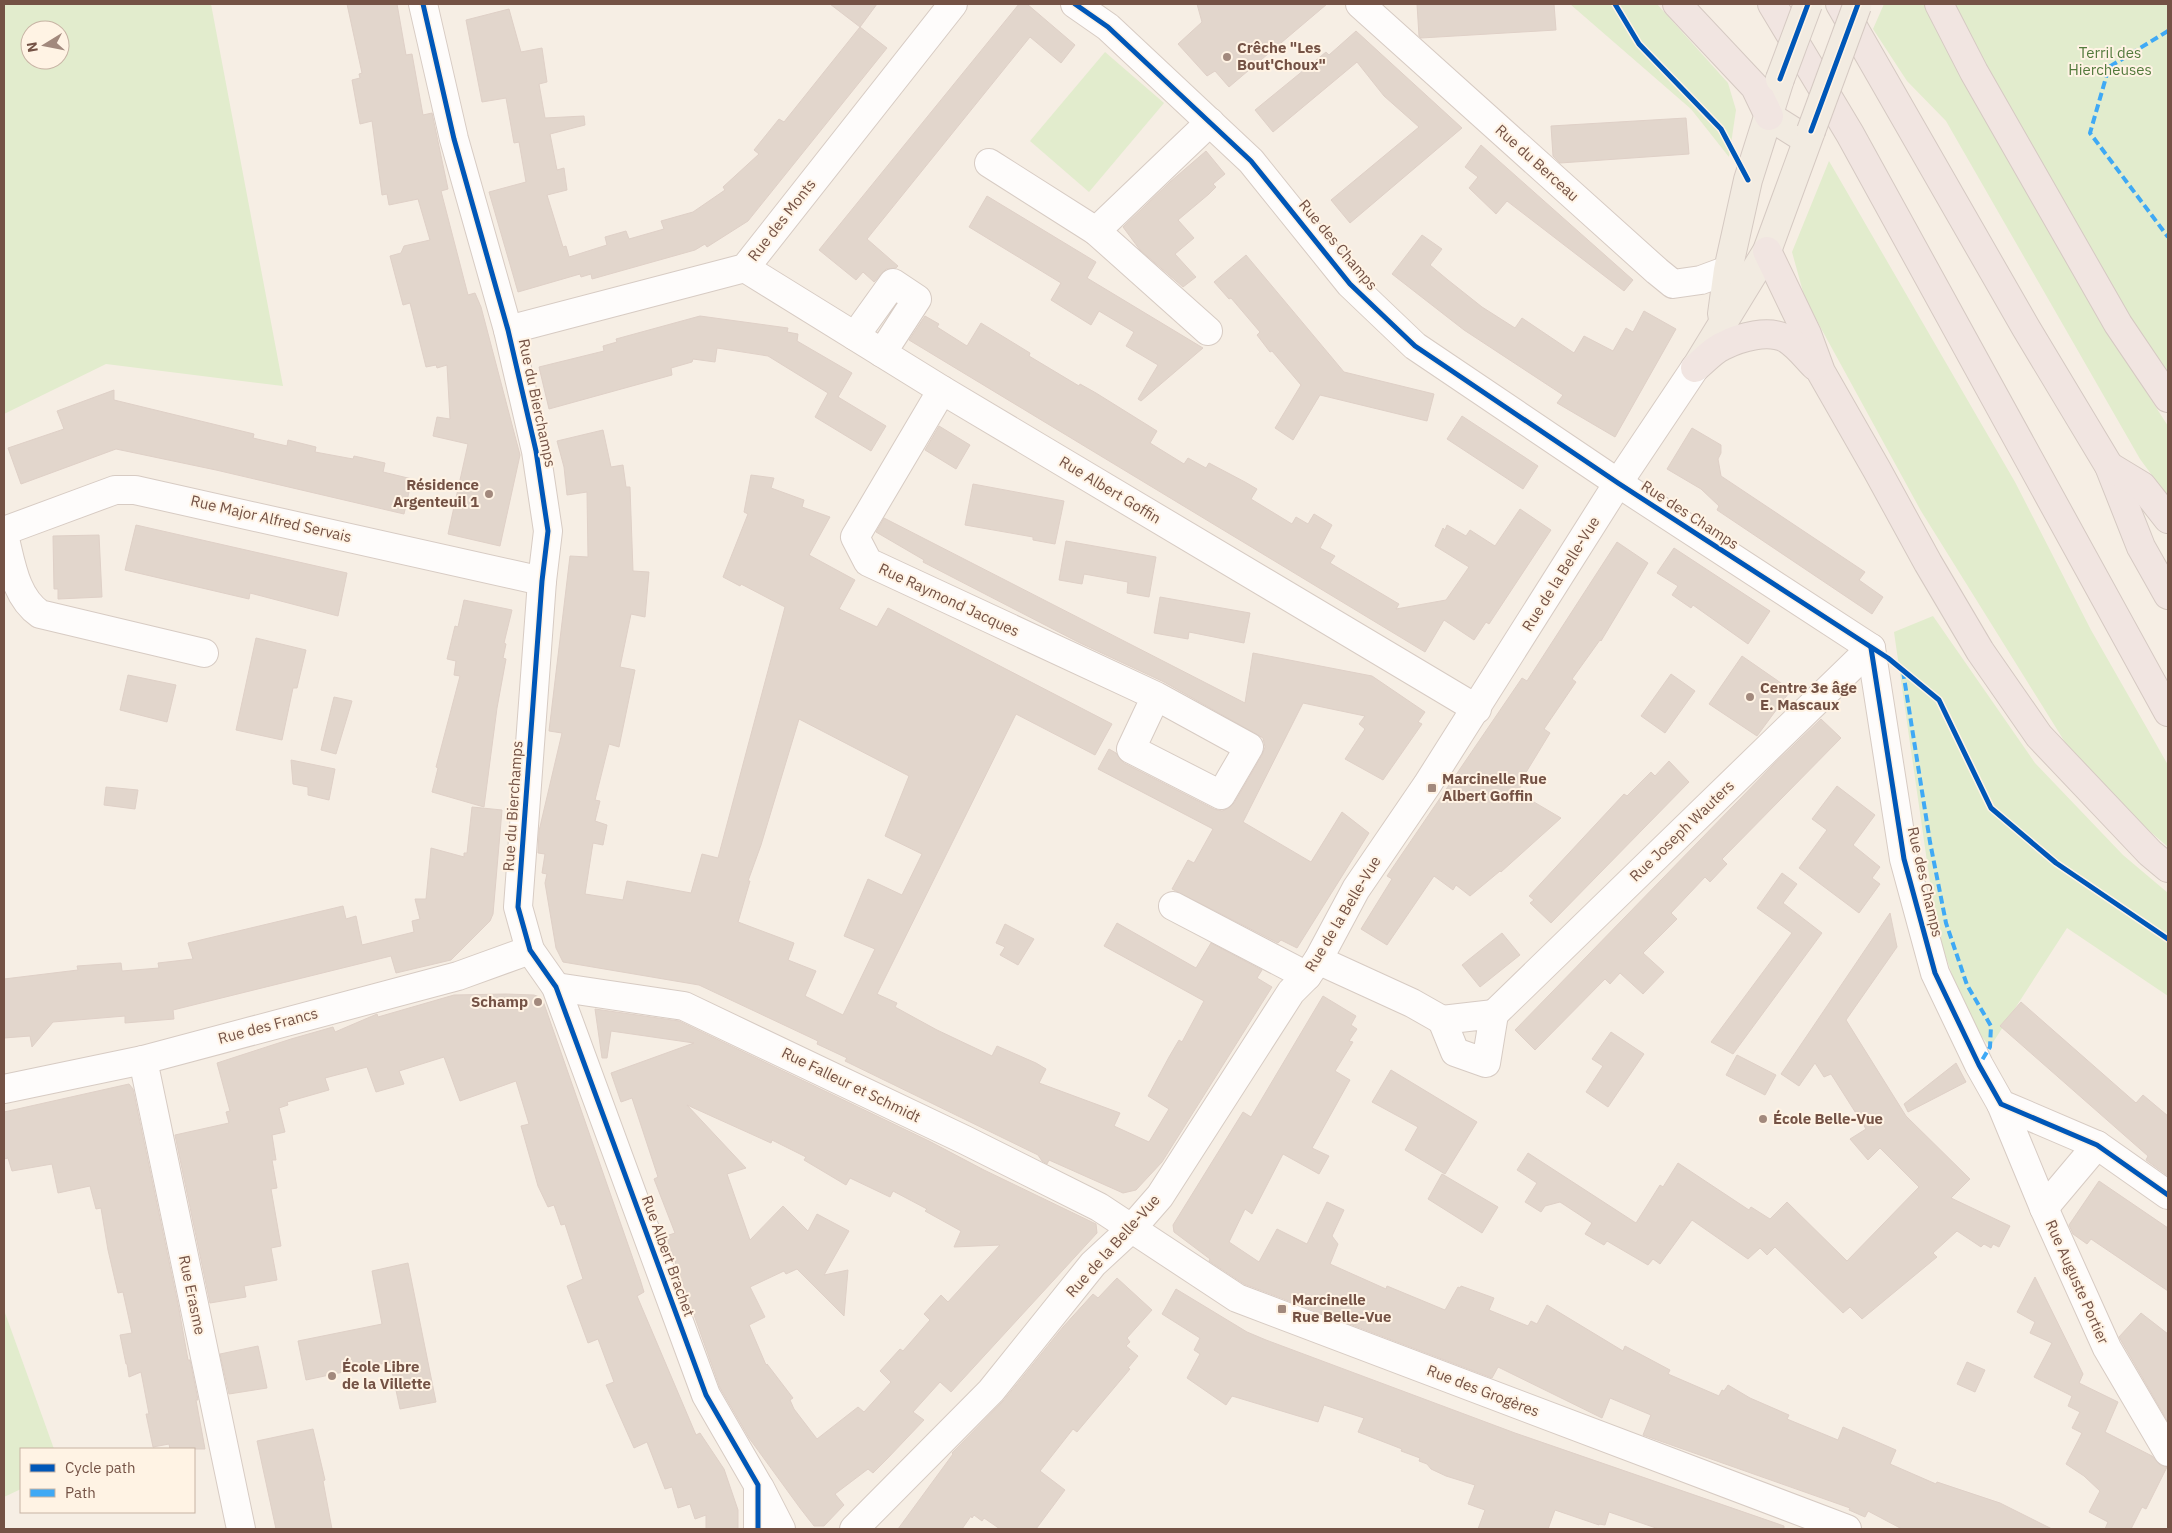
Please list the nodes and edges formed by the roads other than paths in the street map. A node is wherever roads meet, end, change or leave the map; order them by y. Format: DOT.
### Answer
graph roads {
  1 [pos="423,4"];
  2 [pos="1075,4"];
  3 [pos="1360,4"];
  4 [pos="1677,4"];
  5 [pos="1772,4"];
  6 [pos="1808,4"];
  7 [pos="1852,4"];
  8 [pos="1939,4"];
  9 [pos="940,8"];
  10 [pos="1769,116"];
  11 [pos="1210,122"];
  12 [pos="1809,136"];
  13 [pos="989,163"];
  14 [pos="1744,198"];
  15 [pos="1096,231"];
  16 [pos="1766,251"];
  17 [pos="745,268"];
  18 [pos="1728,270"];
  19 [pos="1720,326"];
  20 [pos="508,330"];
  21 [pos="1208,331"];
  22 [pos="855,336"];
  23 [pos="882,353"];
  24 [pos="1695,368"];
  25 [pos="1821,372"];
  26 [pos="942,390"];
  27 [pos="2168,398"];
  28 [pos="2109,466"];
  29 [pos="1618,483"];
  30 [pos="2168,519"];
  31 [pos="4,531"];
  32 [pos="4,535"];
  33 [pos="542,581"];
  34 [pos="2168,594"];
  35 [pos="1871,648"];
  36 [pos="204,653"];
  37 [pos="1156,696"];
  38 [pos="1477,709"];
  39 [pos="2168,712"];
  40 [pos="2168,868"];
  41 [pos="1173,906"];
  42 [pos="530,950"];
  43 [pos="1313,968"];
  44 [pos="556,987"];
  45 [pos="1494,1014"];
  46 [pos="1442,1020"];
  47 [pos="143,1060"];
  48 [pos="4,1089"];
  49 [pos="2001,1104"];
  50 [pos="2096,1145"];
  51 [pos="2168,1195"];
  52 [pos="2044,1208"];
  53 [pos="1132,1228"];
  54 [pos="2168,1452"];
  55 [pos="758,1485"];
  56 [pos="241,1529"];
  57 [pos="758,1529"];
  58 [pos="781,1529"];
  59 [pos="854,1529"];
  60 [pos="1846,1529"];
  1 -- 20 [label="street, Rue du Bierchamps"];
  2 -- 11 [label="street, Rue des Champs"];
  3 -- 18 [label="street, Rue du Berceau"];
  4 -- 10 [label="highway"];
  5 -- 39 [label="highway"];
  6 -- 10 [label="main road, Rue de la Belle-Vue, bridge"];
  7 -- 12 [label="main road, Rue de la Belle-Vue, bridge"];
  7 -- 28 [label="highway"];
  8 -- 27 [label="highway"];
  9 -- 17 [label="street, Rue des Monts"];
  10 -- 12 [label="main road"];
  10 -- 14 [label="main road, Rue de la Belle-Vue"];
  11 -- 15 [label="street"];
  11 -- 29 [label="street, Rue des Champs"];
  12 -- 16 [label="main road, Rue de la Belle-Vue"];
  13 -- 15 [label="street"];
  14 -- 16 [label="main road"];
  14 -- 18 [label="main road, Rue de la Belle-Vue"];
  15 -- 21 [label="street"];
  16 -- 19 [label="main road, Rue de la Belle-Vue"];
  16 -- 25 [label="highway"];
  17 -- 20 [label="street, Rue des Monts"];
  17 -- 22 [label="street, Rue Albert Goffin"];
  18 -- 19 [label="main road, Rue de la Belle-Vue"];
  19 -- 24 [label="main road, Rue de la Belle-Vue"];
  20 -- 33 [label="street, Rue du Bierchamps"];
  22 -- 23 [label="street, Rue Albert Goffin"];
  22 -- 23 [label="street"];
  23 -- 26 [label="street, Rue Albert Goffin"];
  24 -- 25 [label="highway"];
  24 -- 29 [label="street, Rue de la Belle-Vue"];
  25 -- 40 [label="highway"];
  26 -- 37 [label="street, Rue Raymond Jacques"];
  26 -- 38 [label="street, Rue Albert Goffin"];
  28 -- 30 [label="highway"];
  28 -- 34 [label="highway"];
  29 -- 35 [label="street, Rue des Champs"];
  29 -- 38 [label="street, Rue de la Belle-Vue"];
  31 -- 33 [label="street, Rue Major Alfred Servais"];
  32 -- 36 [label="street"];
  33 -- 42 [label="street, Rue du Bierchamps"];
  35 -- 45 [label="street, Rue Joseph Wauters"];
  35 -- 49 [label="street, Rue des Champs"];
  38 -- 43 [label="street, Rue de la Belle-Vue"];
  41 -- 43 [label="street"];
  42 -- 44 [label="street, Rue du Bierchamps"];
  42 -- 47 [label="street, Rue des Francs"];
  43 -- 46 [label="street"];
  43 -- 53 [label="street, Rue de la Belle-Vue"];
  44 -- 53 [label="street, Rue Falleur et Schmidt"];
  44 -- 55 [label="street, Rue Albert Brachet"];
  45 -- 46 [label="street"];
  45 -- 46 [label="street"];
  47 -- 48 [label="street, Rue des Francs"];
  47 -- 56 [label="street, Rue Erasme"];
  49 -- 50 [label="street"];
  49 -- 52 [label="street, Rue Auguste Portier"];
  50 -- 51 [label="street"];
  50 -- 52 [label="street"];
  52 -- 54 [label="street, Rue Auguste Portier"];
  53 -- 59 [label="street, Rue de la Belle-Vue"];
  53 -- 60 [label="street, Rue des Grogères"];
  55 -- 57 [label="street"];
  55 -- 58 [label="street, Rue Albert Brachet"];
}
